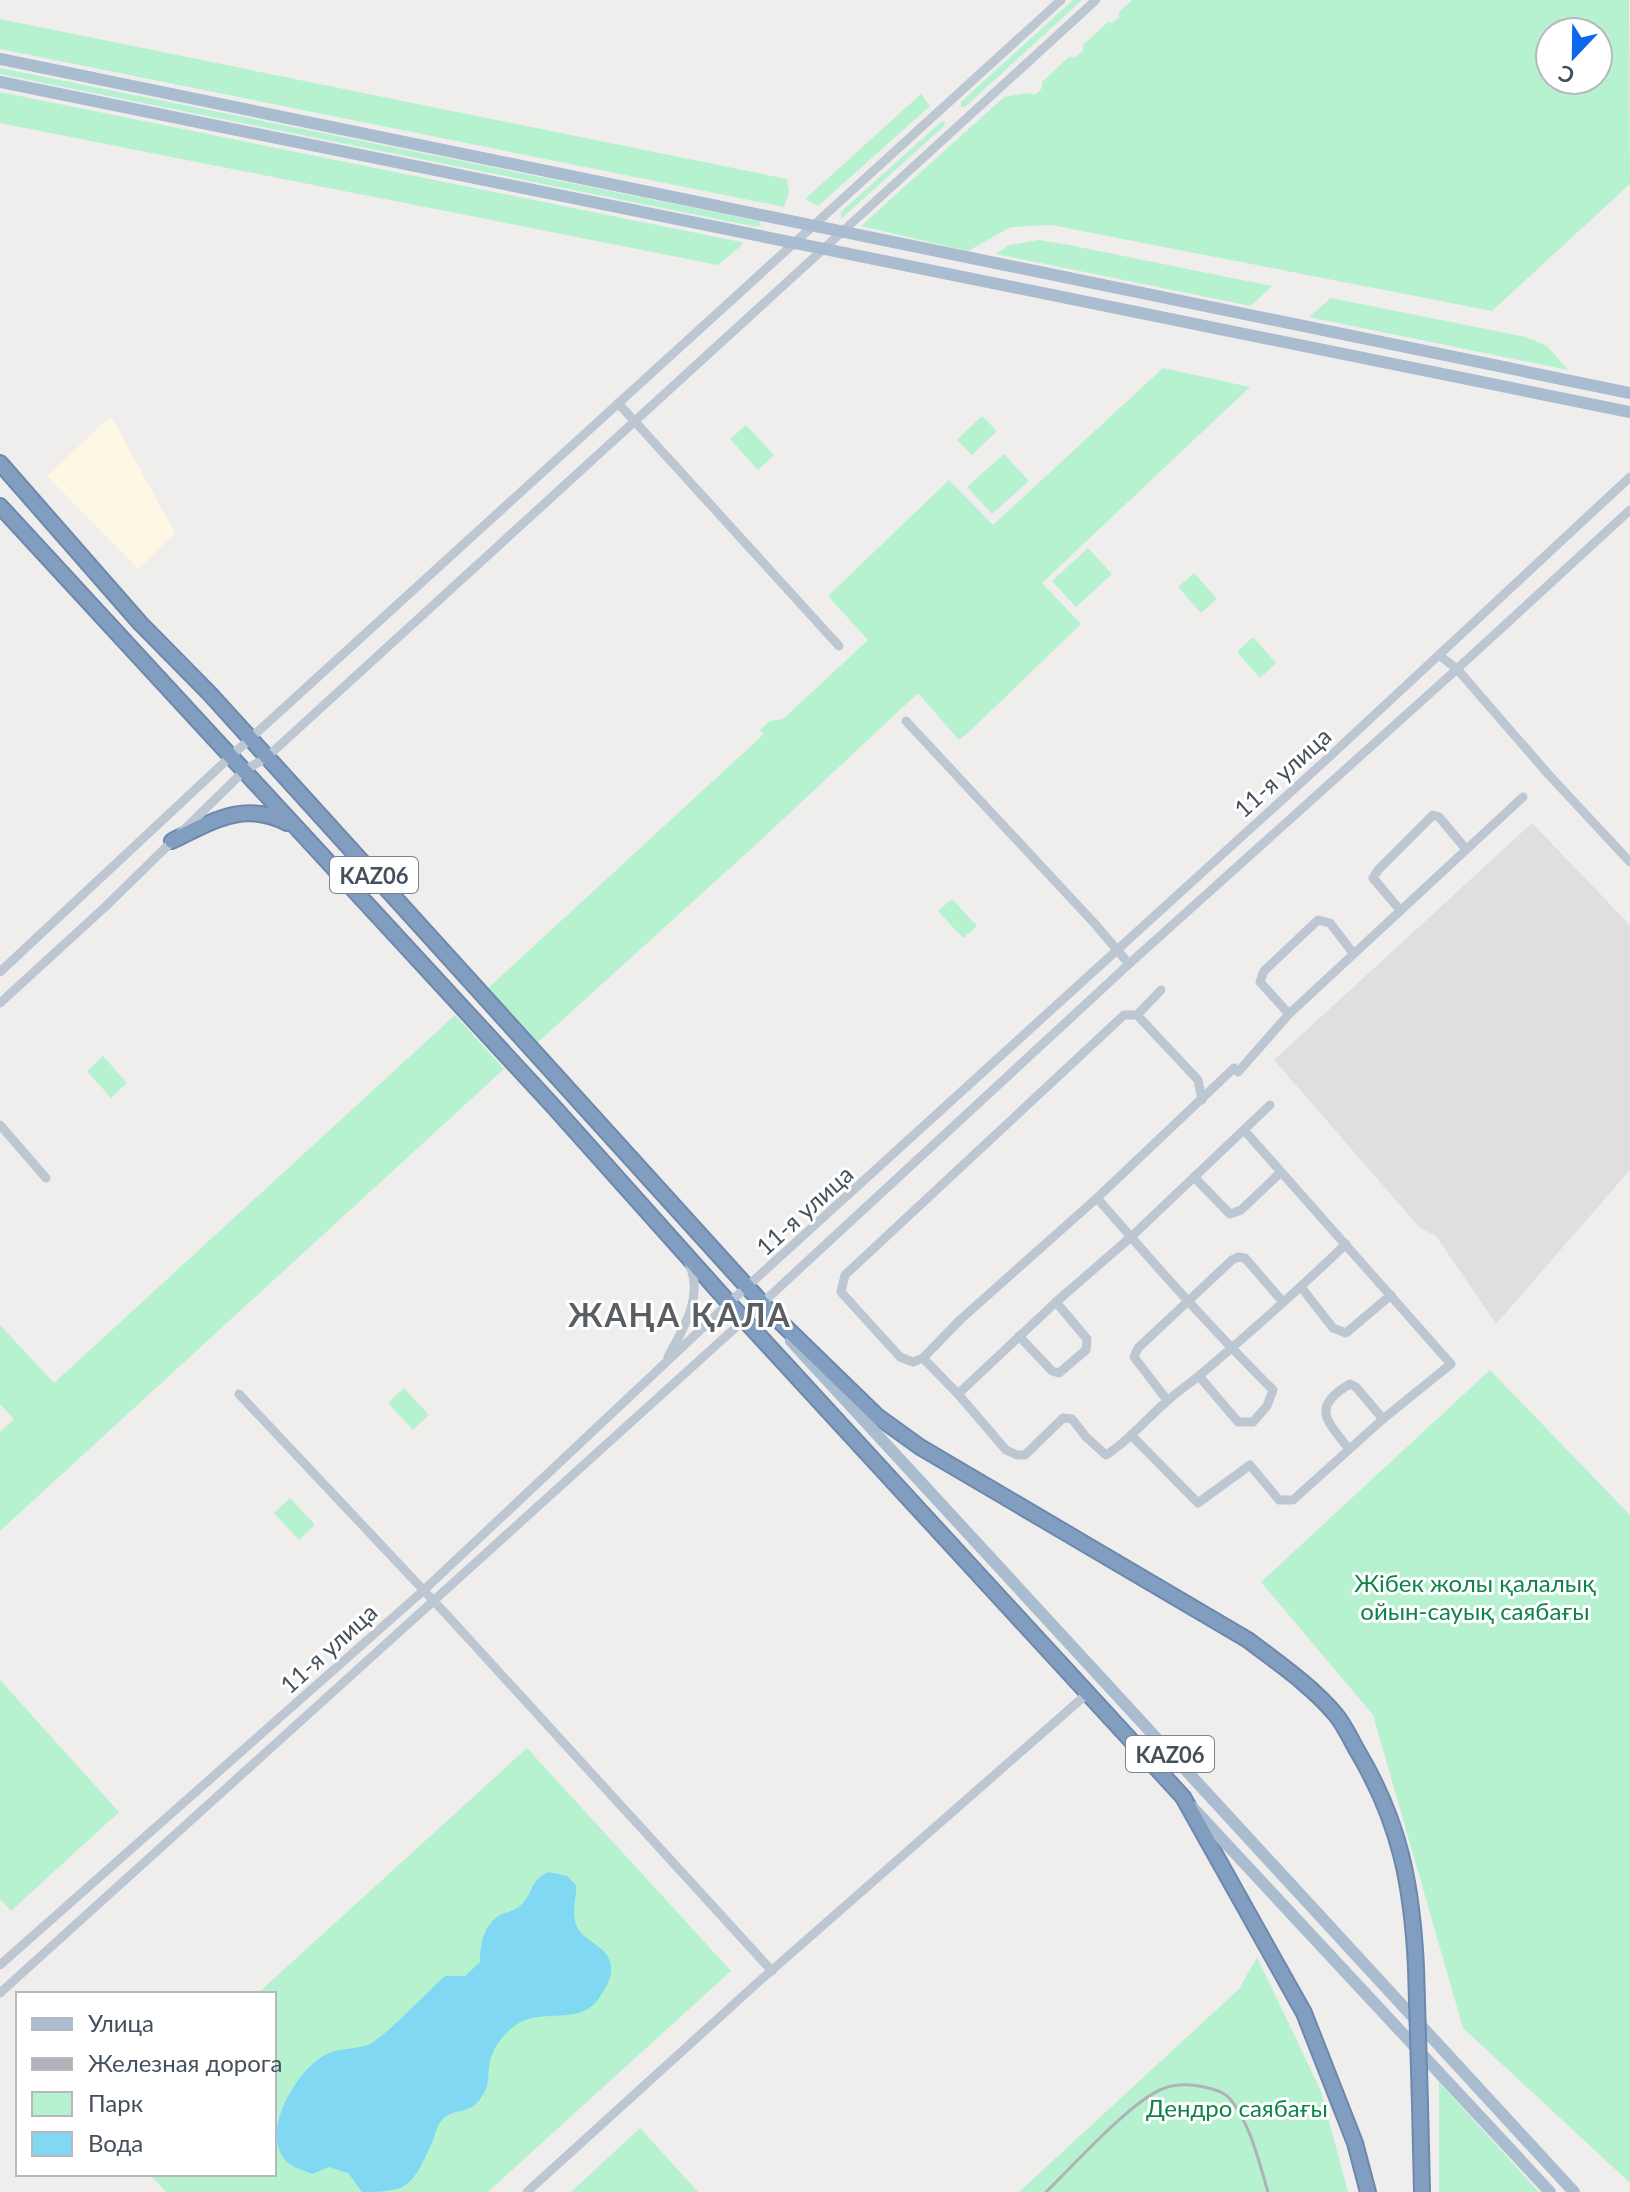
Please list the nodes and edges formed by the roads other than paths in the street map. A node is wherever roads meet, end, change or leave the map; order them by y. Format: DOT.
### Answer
graph roads {
  1 [pos="1061,0"];
  2 [pos="1096,0"];
  3 [pos="0,59"];
  4 [pos="0,82"];
  5 [pos="812,227"];
  6 [pos="841,233"];
  7 [pos="795,242"];
  8 [pos="825,248"];
  9 [pos="1630,393"];
  10 [pos="618,403"];
  11 [pos="1630,412"];
  12 [pos="635,422"];
  13 [pos="0,463"];
  14 [pos="1630,477"];
  15 [pos="0,506"];
  16 [pos="1630,510"];
  17 [pos="839,646"];
  18 [pos="1439,655"];
  19 [pos="1457,669"];
  20 [pos="906,721"];
  21 [pos="250,738"];
  22 [pos="230,757"];
  23 [pos="267,757"];
  24 [pos="244,771"];
  25 [pos="1523,797"];
  26 [pos="297,829"];
  27 [pos="172,841"];
  28 [pos="1465,848"];
  29 [pos="1630,862"];
  30 [pos="1400,910"];
  31 [pos="1117,950"];
  32 [pos="1353,953"];
  33 [pos="1129,964"];
  34 [pos="0,972"];
  35 [pos="1161,990"];
  36 [pos="0,1003"];
  37 [pos="1289,1014"];
  38 [pos="1137,1015"];
  39 [pos="1202,1100"];
  40 [pos="1270,1105"];
  41 [pos="0,1125"];
  42 [pos="1244,1130"];
  43 [pos="1280,1173"];
  44 [pos="1194,1177"];
  45 [pos="46,1178"];
  46 [pos="1097,1198"];
  47 [pos="1131,1237"];
  48 [pos="1346,1244"];
  49 [pos="684,1252"];
  50 [pos="1301,1287"];
  51 [pos="748,1288"];
  52 [pos="1391,1295"];
  53 [pos="1056,1302"];
  54 [pos="1283,1302"];
  55 [pos="729,1303"];
  56 [pos="1188,1303"];
  57 [pos="766,1307"];
  58 [pos="745,1319"];
  59 [pos="1019,1336"];
  60 [pos="1231,1348"];
  61 [pos="923,1358"];
  62 [pos="665,1363"];
  63 [pos="1199,1376"];
  64 [pos="239,1394"];
  65 [pos="958,1394"];
  66 [pos="1167,1400"];
  67 [pos="1383,1419"];
  68 [pos="1131,1435"];
  69 [pos="1349,1449"];
  70 [pos="424,1590"];
  71 [pos="434,1601"];
  72 [pos="1088,1693"];
  73 [pos="1183,1797"];
  74 [pos="0,1965"];
  75 [pos="772,1971"];
  76 [pos="0,1993"];
  77 [pos="527,2192"];
  78 [pos="1368,2192"];
  79 [pos="1422,2192"];
  80 [pos="1550,2192"];
  81 [pos="1574,2192"];
  1 -- 5 [label="street"];
  2 -- 6 [label="street"];
  3 -- 5 [label="main road"];
  4 -- 7 [label="main road"];
  5 -- 6 [label="main road"];
  5 -- 7 [label="street"];
  6 -- 8 [label="street"];
  6 -- 9 [label="main road"];
  7 -- 8 [label="main road"];
  7 -- 10 [label="street"];
  8 -- 11 [label="main road"];
  8 -- 12 [label="street"];
  10 -- 12 [label="street"];
  10 -- 21 [label="street"];
  12 -- 17 [label="street"];
  12 -- 23 [label="street"];
  13 -- 21 [label="highway, KАZ06"];
  14 -- 18 [label="street, 11-я улица"];
  15 -- 22 [label="highway, KАZ06"];
  16 -- 19 [label="street, 11-я улица"];
  18 -- 19 [label="street"];
  18 -- 31 [label="street, 11-я улица"];
  19 -- 29 [label="street"];
  19 -- 33 [label="street, 11-я улица"];
  20 -- 31 [label="street"];
  21 -- 22 [label="street"];
  21 -- 23 [label="highway, KАZ06"];
  22 -- 24 [label="highway, KАZ06"];
  22 -- 34 [label="street"];
  23 -- 24 [label="street"];
  23 -- 51 [label="highway, KАZ06"];
  24 -- 26 [label="highway, KАZ06"];
  24 -- 27 [label="street"];
  25 -- 28 [label="street"];
  26 -- 27 [label="highway"];
  26 -- 49 [label="highway, KАZ06"];
  27 -- 36 [label="street"];
  28 -- 30 [label="street"];
  28 -- 30 [label="street"];
  30 -- 32 [label="street"];
  31 -- 33 [label="street"];
  31 -- 51 [label="street, 11-я улица"];
  32 -- 37 [label="street"];
  32 -- 37 [label="street"];
  33 -- 57 [label="street, 11-я улица"];
  35 -- 38 [label="street"];
  37 -- 39 [label="street"];
  38 -- 39 [label="street"];
  38 -- 61 [label="street"];
  39 -- 46 [label="street"];
  40 -- 42 [label="street"];
  41 -- 45 [label="street"];
  42 -- 43 [label="street"];
  42 -- 44 [label="street"];
  43 -- 44 [label="street"];
  43 -- 48 [label="street"];
  44 -- 47 [label="street"];
  46 -- 47 [label="street"];
  46 -- 61 [label="street"];
  47 -- 53 [label="street"];
  47 -- 56 [label="street"];
  48 -- 50 [label="street"];
  48 -- 52 [label="street"];
  49 -- 55 [label="highway, KАZ06"];
  49 -- 62 [label="street"];
  50 -- 52 [label="street"];
  50 -- 54 [label="street"];
  51 -- 55 [label="street, 11-я улица"];
  51 -- 57 [label="highway, KАZ06"];
  52 -- 67 [label="street"];
  53 -- 59 [label="street"];
  53 -- 59 [label="street"];
  54 -- 56 [label="street"];
  54 -- 60 [label="street"];
  55 -- 58 [label="highway, KАZ06"];
  55 -- 62 [label="street, 11-я улица"];
  56 -- 60 [label="street"];
  56 -- 66 [label="street"];
  57 -- 58 [label="street, 11-я улица"];
  57 -- 79 [label="highway, KАZ06, bridge"];
  57 -- 81 [label="main road, KАZ06"];
  58 -- 71 [label="street, 11-я улица"];
  58 -- 72 [label="highway, KАZ06"];
  59 -- 65 [label="street"];
  60 -- 63 [label="street"];
  60 -- 63 [label="street"];
  61 -- 65 [label="street"];
  62 -- 70 [label="street, 11-я улица"];
  63 -- 66 [label="street"];
  64 -- 70 [label="street"];
  65 -- 68 [label="street"];
  66 -- 68 [label="street"];
  67 -- 69 [label="street"];
  67 -- 69 [label="street"];
  68 -- 69 [label="street"];
  70 -- 71 [label="street"];
  70 -- 74 [label="street, 11-я улица"];
  71 -- 75 [label="street"];
  71 -- 76 [label="street, 11-я улица"];
  72 -- 73 [label="highway, KАZ06"];
  72 -- 75 [label="street"];
  73 -- 78 [label="highway, KАZ06"];
  73 -- 80 [label="main road, KАZ06"];
  75 -- 77 [label="street"];
}
